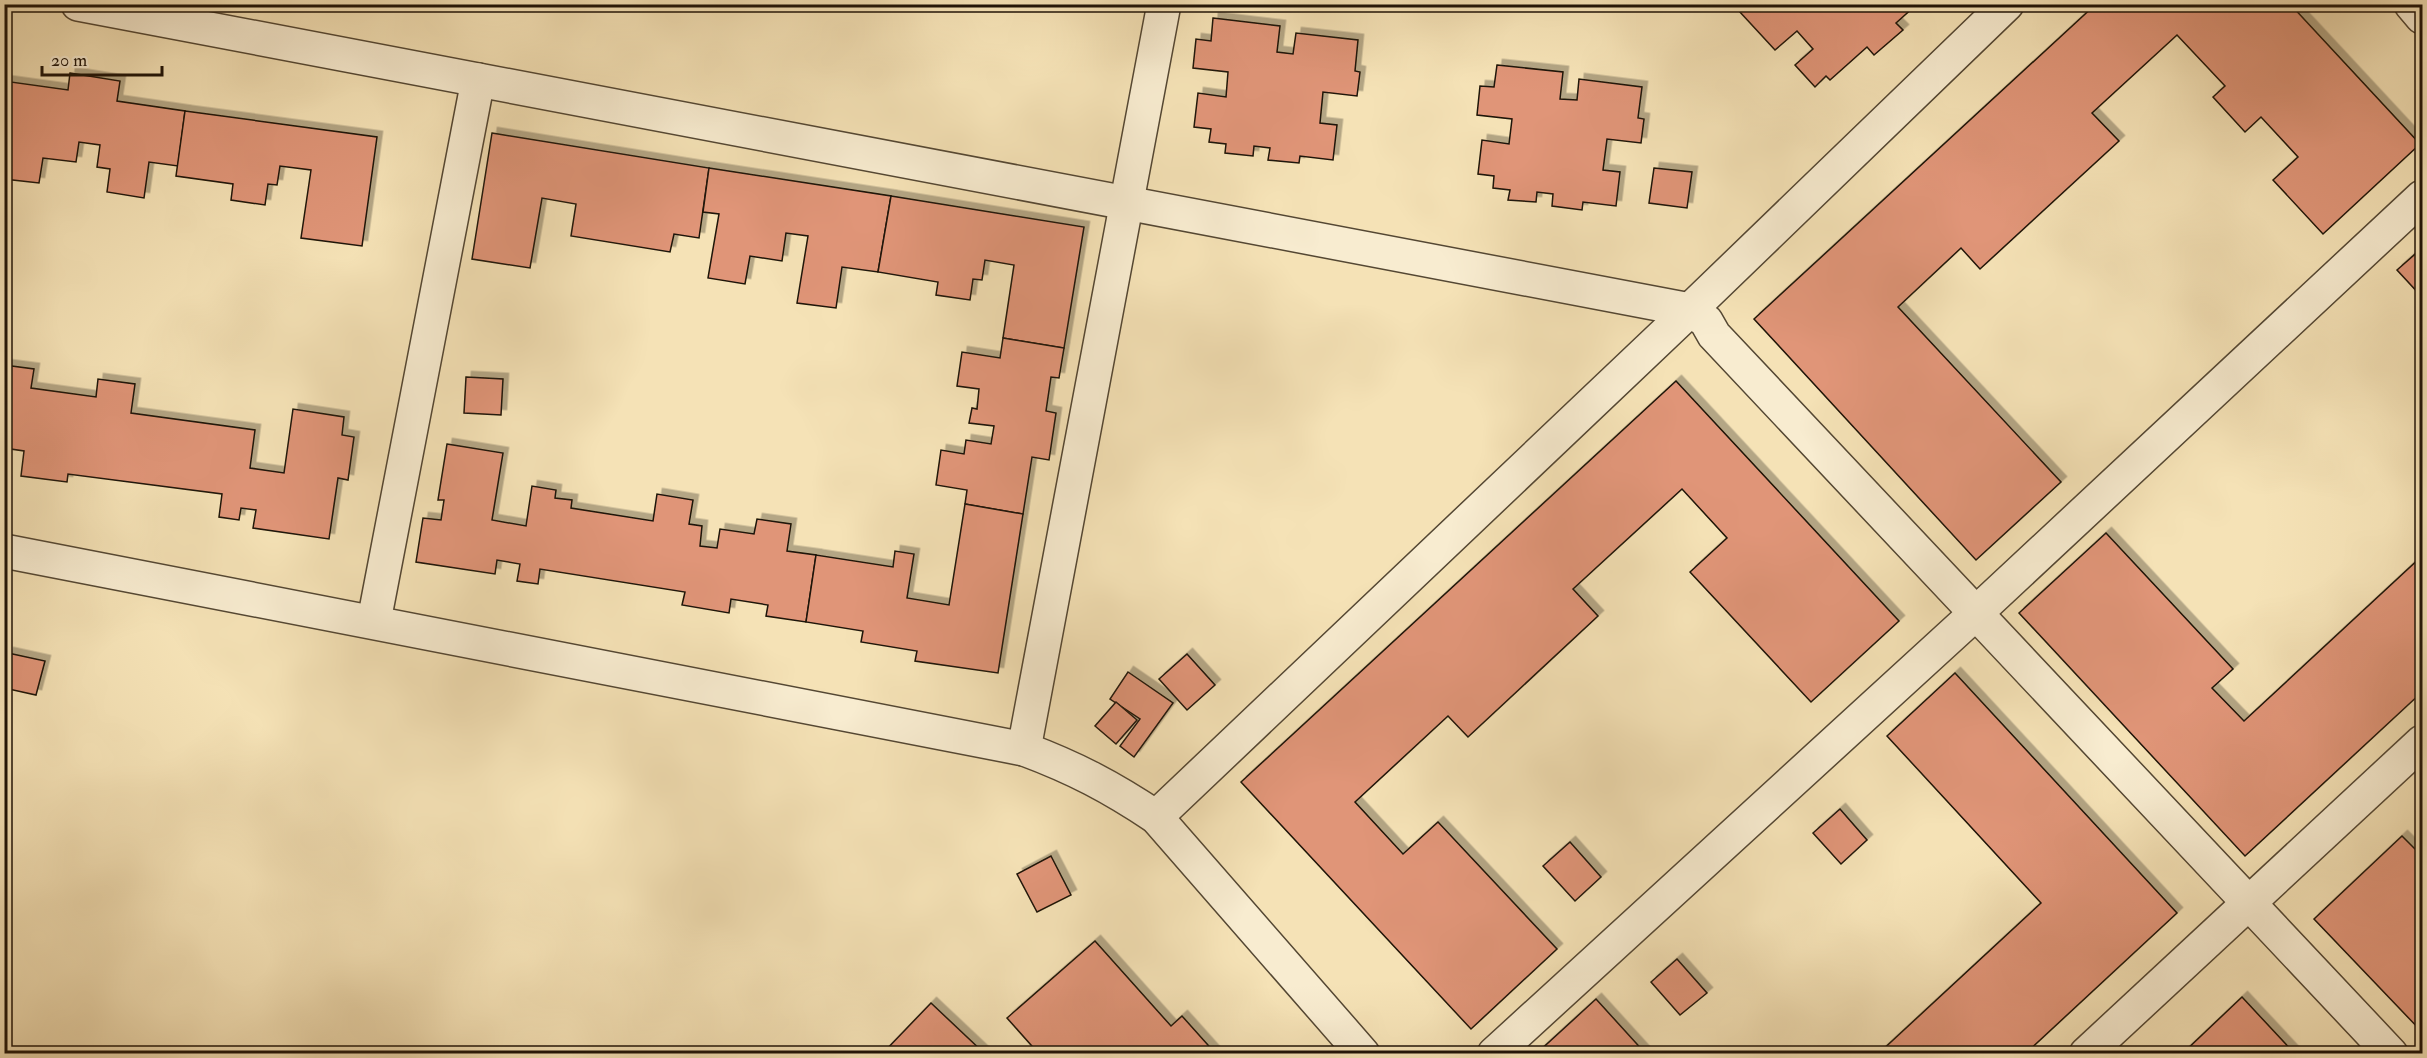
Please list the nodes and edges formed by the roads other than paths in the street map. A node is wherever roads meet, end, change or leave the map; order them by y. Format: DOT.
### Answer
graph roads {
  1 [pos="78,4"];
  2 [pos="1164,4"];
  3 [pos="2007,4"];
  4 [pos="2411,4"];
  5 [pos="2422,17"];
  6 [pos="478,80"];
  7 [pos="2422,197"];
  8 [pos="1126,203"];
  9 [pos="1690,310"];
  10 [pos="4,551"];
  11 [pos="1976,613"];
  12 [pos="374,621"];
  13 [pos="2422,742"];
  14 [pos="1024,749"];
  15 [pos="1156,817"];
  16 [pos="2250,904"];
  17 [pos="1363,1053"];
  18 [pos="1494,1053"];
  19 [pos="2086,1053"];
  20 [pos="2391,1053"];
  1 -- 6 [label="street"];
  2 -- 8 [label="street"];
  3 -- 9 [label="street"];
  4 -- 5 [label="street"];
  6 -- 8 [label="street"];
  6 -- 12 [label="street"];
  7 -- 11 [label="street"];
  8 -- 9 [label="street"];
  8 -- 14 [label="street"];
  9 -- 11 [label="street"];
  9 -- 15 [label="street"];
  10 -- 12 [label="street"];
  11 -- 16 [label="street"];
  11 -- 18 [label="street"];
  12 -- 14 [label="street"];
  13 -- 16 [label="street"];
  14 -- 15 [label="street"];
  15 -- 17 [label="street"];
  16 -- 19 [label="street"];
  16 -- 20 [label="street"];
}
